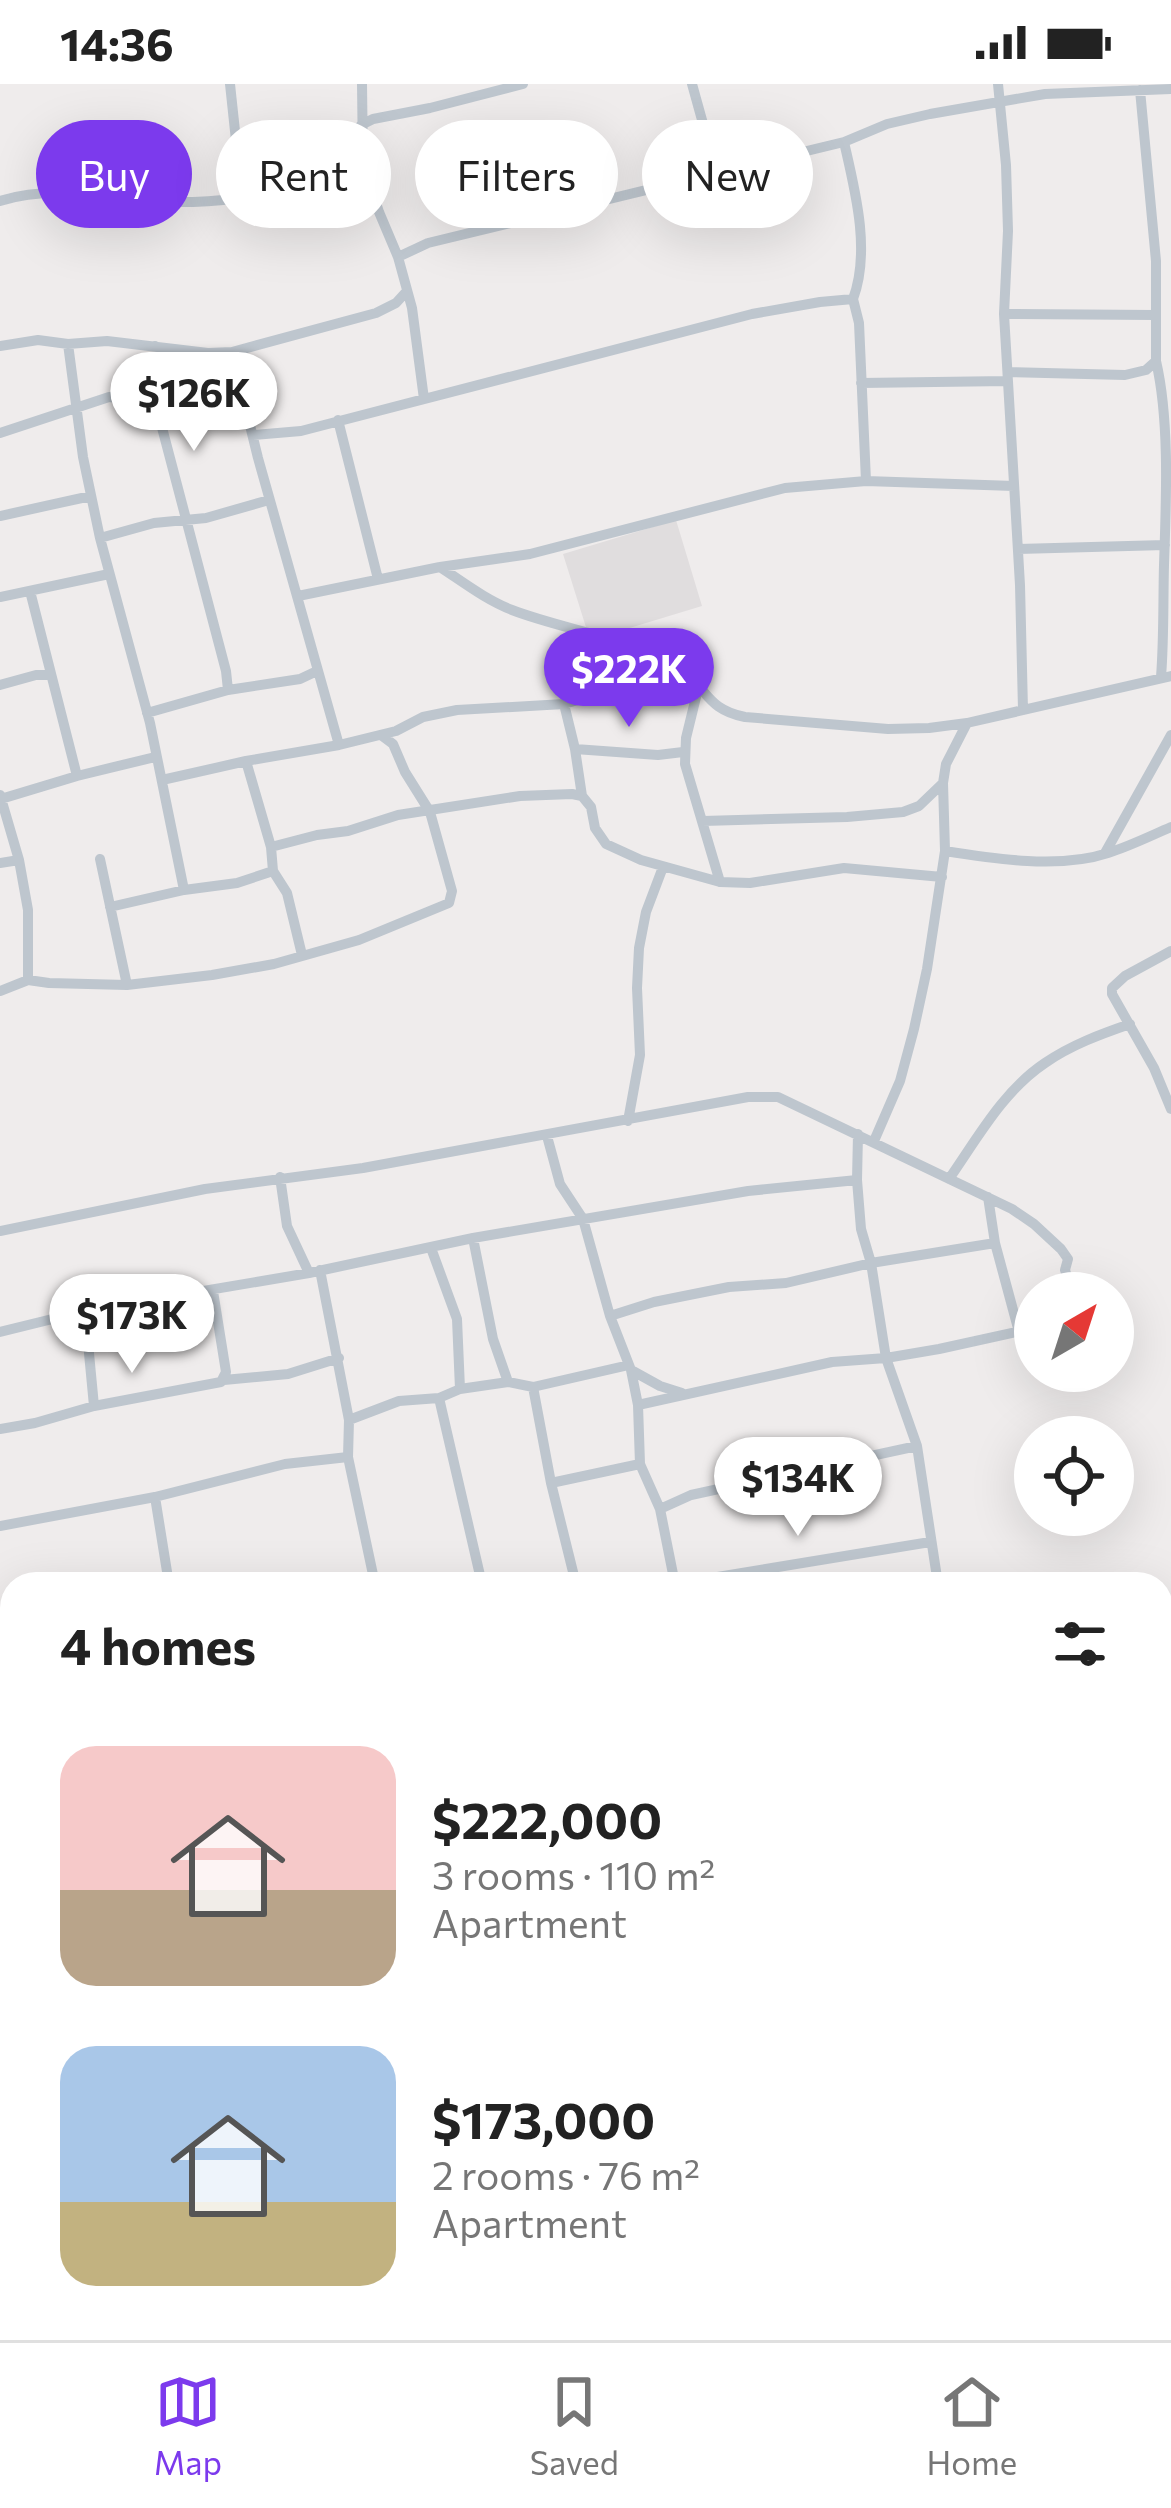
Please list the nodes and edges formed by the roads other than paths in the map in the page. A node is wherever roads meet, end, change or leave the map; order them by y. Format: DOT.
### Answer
graph roads {
  1 [pos="230,84"];
  2 [pos="362,84"];
  3 [pos="518,84"];
  4 [pos="692,84"];
  5 [pos="998,84"];
  6 [pos="1171,89"];
  7 [pos="1140,90"];
  8 [pos="998,102"];
  9 [pos="234,120"];
  10 [pos="361,120"];
  11 [pos="371,120"];
  12 [pos="702,120"];
  13 [pos="844,142"];
  14 [pos="813,150"];
  15 [pos="642,192"];
  16 [pos="216,200"];
  17 [pos="0,201"];
  18 [pos="386,228"];
  19 [pos="398,257"];
  20 [pos="1156,261"];
  21 [pos="1171,261"];
  22 [pos="406,292"];
  23 [pos="853,299"];
  24 [pos="1004,314"];
  25 [pos="1155,315"];
  26 [pos="68,344"];
  27 [pos="0,346"];
  28 [pos="155,346"];
  29 [pos="232,352"];
  30 [pos="1156,361"];
  31 [pos="1008,377"];
  32 [pos="861,383"];
  33 [pos="424,398"];
  34 [pos="155,400"];
  35 [pos="76,410"];
  36 [pos="338,420"];
  37 [pos="0,434"];
  38 [pos="253,435"];
  39 [pos="1168,470"];
  40 [pos="866,481"];
  41 [pos="1014,486"];
  42 [pos="91,496"];
  43 [pos="269,500"];
  44 [pos="0,516"];
  45 [pos="187,519"];
  46 [pos="100,538"];
  47 [pos="1165,545"];
  48 [pos="1018,549"];
  49 [pos="440,567"];
  50 [pos="1167,570"];
  51 [pos="109,574"];
  52 [pos="378,580"];
  53 [pos="30,592"];
  54 [pos="298,596"];
  55 [pos="0,597"];
  56 [pos="681,670"];
  57 [pos="317,671"];
  58 [pos="50,675"];
  59 [pos="1166,676"];
  60 [pos="0,685"];
  61 [pos="698,689"];
  62 [pos="228,690"];
  63 [pos="564,704"];
  64 [pos="1023,710"];
  65 [pos="147,713"];
  66 [pos="967,723"];
  67 [pos="1171,735"];
  68 [pos="381,736"];
  69 [pos="340,746"];
  70 [pos="575,748"];
  71 [pos="683,752"];
  72 [pos="155,757"];
  73 [pos="246,761"];
  74 [pos="77,776"];
  75 [pos="162,780"];
  76 [pos="943,783"];
  77 [pos="582,796"];
  78 [pos="1,797"];
  79 [pos="430,812"];
  80 [pos="703,821"];
  81 [pos="1171,827"];
  82 [pos="271,848"];
  83 [pos="945,851"];
  84 [pos="1104,855"];
  85 [pos="100,859"];
  86 [pos="20,860"];
  87 [pos="0,862"];
  88 [pos="663,867"];
  89 [pos="273,871"];
  90 [pos="942,877"];
  91 [pos="720,882"];
  92 [pos="184,890"];
  93 [pos="110,907"];
  94 [pos="1171,951"];
  95 [pos="302,955"];
  96 [pos="28,980"];
  97 [pos="127,985"];
  98 [pos="0,991"];
  99 [pos="1130,1024"];
  100 [pos="1171,1109"];
  101 [pos="628,1121"];
  102 [pos="858,1133"];
  103 [pos="547,1136"];
  104 [pos="874,1142"];
  105 [pos="280,1178"];
  106 [pos="949,1179"];
  107 [pos="857,1180"];
  108 [pos="988,1197"];
  109 [pos="583,1219"];
  110 [pos="0,1231"];
  111 [pos="473,1238"];
  112 [pos="994,1243"];
  113 [pos="431,1248"];
  114 [pos="871,1263"];
  115 [pos="314,1272"];
  116 [pos="1066,1272"];
  117 [pos="213,1291"];
  118 [pos="85,1311"];
  119 [pos="1014,1315"];
  120 [pos="610,1316"];
  121 [pos="0,1332"];
  122 [pos="1014,1334"];
  123 [pos="339,1358"];
  124 [pos="886,1358"];
  125 [pos="630,1368"];
  126 [pos="224,1380"];
  127 [pos="508,1382"];
  128 [pos="533,1387"];
  129 [pos="460,1389"];
  130 [pos="697,1391"];
  131 [pos="439,1398"];
  132 [pos="638,1405"];
  133 [pos="94,1406"];
  134 [pos="349,1420"];
  135 [pos="0,1430"];
  136 [pos="916,1446"];
  137 [pos="348,1457"];
  138 [pos="640,1464"];
  139 [pos="551,1483"];
  140 [pos="155,1496"];
  141 [pos="661,1509"];
  142 [pos="0,1526"];
  143 [pos="930,1542"];
  144 [pos="168,1572"];
  145 [pos="372,1572"];
  146 [pos="479,1572"];
  147 [pos="573,1572"];
  148 [pos="673,1572"];
  149 [pos="748,1572"];
  150 [pos="936,1572"];
  1 -- 9 [label="street"];
  2 -- 10 [label="street"];
  3 -- 11 [label="street"];
  4 -- 12 [label="street"];
  5 -- 8 [label="street"];
  6 -- 7 [label="street"];
  7 -- 8 [label="street"];
  7 -- 20 [label="street"];
  8 -- 13 [label="street"];
  8 -- 24 [label="street"];
  13 -- 14 [label="street"];
  13 -- 23 [label="street"];
  15 -- 19 [label="street"];
  16 -- 17 [label="street"];
  18 -- 19 [label="street"];
  19 -- 22 [label="street"];
  20 -- 21 [label="street"];
  20 -- 25 [label="street"];
  22 -- 29 [label="street"];
  22 -- 33 [label="street"];
  23 -- 32 [label="street"];
  23 -- 33 [label="street"];
  24 -- 25 [label="street"];
  24 -- 31 [label="street"];
  25 -- 30 [label="street"];
  26 -- 27 [label="street"];
  26 -- 28 [label="street"];
  26 -- 35 [label="street"];
  28 -- 29 [label="street"];
  28 -- 34 [label="street"];
  29 -- 38 [label="street"];
  30 -- 31 [label="street"];
  30 -- 39 [label="street"];
  31 -- 32 [label="street"];
  31 -- 41 [label="street"];
  32 -- 40 [label="street"];
  33 -- 36 [label="street"];
  34 -- 35 [label="street"];
  34 -- 45 [label="street"];
  35 -- 37 [label="street"];
  35 -- 42 [label="street"];
  36 -- 38 [label="street"];
  36 -- 52 [label="street"];
  38 -- 43 [label="street"];
  39 -- 47 [label="street"];
  40 -- 41 [label="street"];
  40 -- 49 [label="street"];
  41 -- 48 [label="street"];
  42 -- 44 [label="street"];
  42 -- 46 [label="street"];
  43 -- 45 [label="street"];
  43 -- 54 [label="street"];
  45 -- 46 [label="street"];
  45 -- 62 [label="street"];
  46 -- 51 [label="street"];
  47 -- 48 [label="street"];
  47 -- 50 [label="street"];
  48 -- 64 [label="street"];
  49 -- 52 [label="street"];
  49 -- 56 [label="street"];
  50 -- 59 [label="street"];
  51 -- 53 [label="street"];
  51 -- 65 [label="street"];
  52 -- 54 [label="street"];
  53 -- 55 [label="street"];
  53 -- 58 [label="street"];
  54 -- 57 [label="street"];
  56 -- 61 [label="street"];
  56 -- 63 [label="street"];
  57 -- 62 [label="street"];
  57 -- 69 [label="street"];
  58 -- 60 [label="street"];
  58 -- 74 [label="street"];
  59 -- 64 [label="street"];
  61 -- 66 [label="street"];
  61 -- 71 [label="street"];
  62 -- 65 [label="street"];
  63 -- 68 [label="street"];
  63 -- 70 [label="street"];
  64 -- 66 [label="street"];
  65 -- 72 [label="street"];
  66 -- 76 [label="street"];
  67 -- 84 [label="street"];
  68 -- 69 [label="street"];
  68 -- 79 [label="street"];
  69 -- 73 [label="street"];
  70 -- 71 [label="street"];
  70 -- 77 [label="street"];
  71 -- 80 [label="street"];
  72 -- 74 [label="street"];
  72 -- 75 [label="street"];
  73 -- 75 [label="street"];
  73 -- 82 [label="street"];
  74 -- 78 [label="street"];
  75 -- 92 [label="street"];
  76 -- 80 [label="street"];
  76 -- 83 [label="street"];
  77 -- 79 [label="street"];
  77 -- 88 [label="street"];
  78 -- 86 [label="street"];
  79 -- 82 [label="street"];
  79 -- 95 [label="street"];
  80 -- 91 [label="street"];
  81 -- 84 [label="street"];
  82 -- 89 [label="street"];
  83 -- 84 [label="street"];
  83 -- 90 [label="street"];
  85 -- 93 [label="street"];
  86 -- 87 [label="street"];
  86 -- 96 [label="street"];
  88 -- 91 [label="street"];
  88 -- 101 [label="street"];
  89 -- 92 [label="street"];
  89 -- 95 [label="street"];
  90 -- 91 [label="street"];
  90 -- 104 [label="street"];
  92 -- 93 [label="street"];
  93 -- 97 [label="street"];
  94 -- 99 [label="street"];
  95 -- 97 [label="street"];
  96 -- 97 [label="street"];
  96 -- 98 [label="street"];
  99 -- 100 [label="street"];
  99 -- 106 [label="street"];
  101 -- 102 [label="street"];
  101 -- 103 [label="street"];
  102 -- 104 [label="street"];
  102 -- 107 [label="street"];
  103 -- 105 [label="street"];
  103 -- 109 [label="street"];
  104 -- 106 [label="street"];
  105 -- 110 [label="street"];
  105 -- 115 [label="street"];
  106 -- 108 [label="street"];
  107 -- 109 [label="street"];
  107 -- 114 [label="street"];
  108 -- 112 [label="street"];
  108 -- 116 [label="street"];
  109 -- 111 [label="street"];
  109 -- 120 [label="street"];
  111 -- 113 [label="street"];
  111 -- 127 [label="street"];
  112 -- 114 [label="street"];
  112 -- 119 [label="street"];
  113 -- 115 [label="street"];
  113 -- 129 [label="street"];
  114 -- 120 [label="street"];
  114 -- 124 [label="street"];
  115 -- 117 [label="street"];
  115 -- 123 [label="street"];
  117 -- 118 [label="street"];
  117 -- 126 [label="street"];
  118 -- 121 [label="street"];
  118 -- 133 [label="street"];
  120 -- 125 [label="street"];
  122 -- 124 [label="street"];
  123 -- 126 [label="street"];
  123 -- 134 [label="street"];
  124 -- 130 [label="street"];
  124 -- 136 [label="street"];
  125 -- 128 [label="street"];
  125 -- 130 [label="street"];
  125 -- 132 [label="street"];
  126 -- 133 [label="street"];
  127 -- 128 [label="street"];
  127 -- 129 [label="street"];
  128 -- 139 [label="street"];
  129 -- 131 [label="street"];
  130 -- 132 [label="street"];
  131 -- 134 [label="street"];
  131 -- 146 [label="street"];
  132 -- 138 [label="street"];
  133 -- 135 [label="street"];
  134 -- 137 [label="street"];
  136 -- 141 [label="street"];
  136 -- 143 [label="street"];
  137 -- 140 [label="street"];
  137 -- 145 [label="street"];
  138 -- 139 [label="street"];
  138 -- 141 [label="street"];
  139 -- 147 [label="street"];
  140 -- 142 [label="street"];
  140 -- 144 [label="street"];
  141 -- 148 [label="street"];
  143 -- 149 [label="street"];
  143 -- 150 [label="street"];
}
